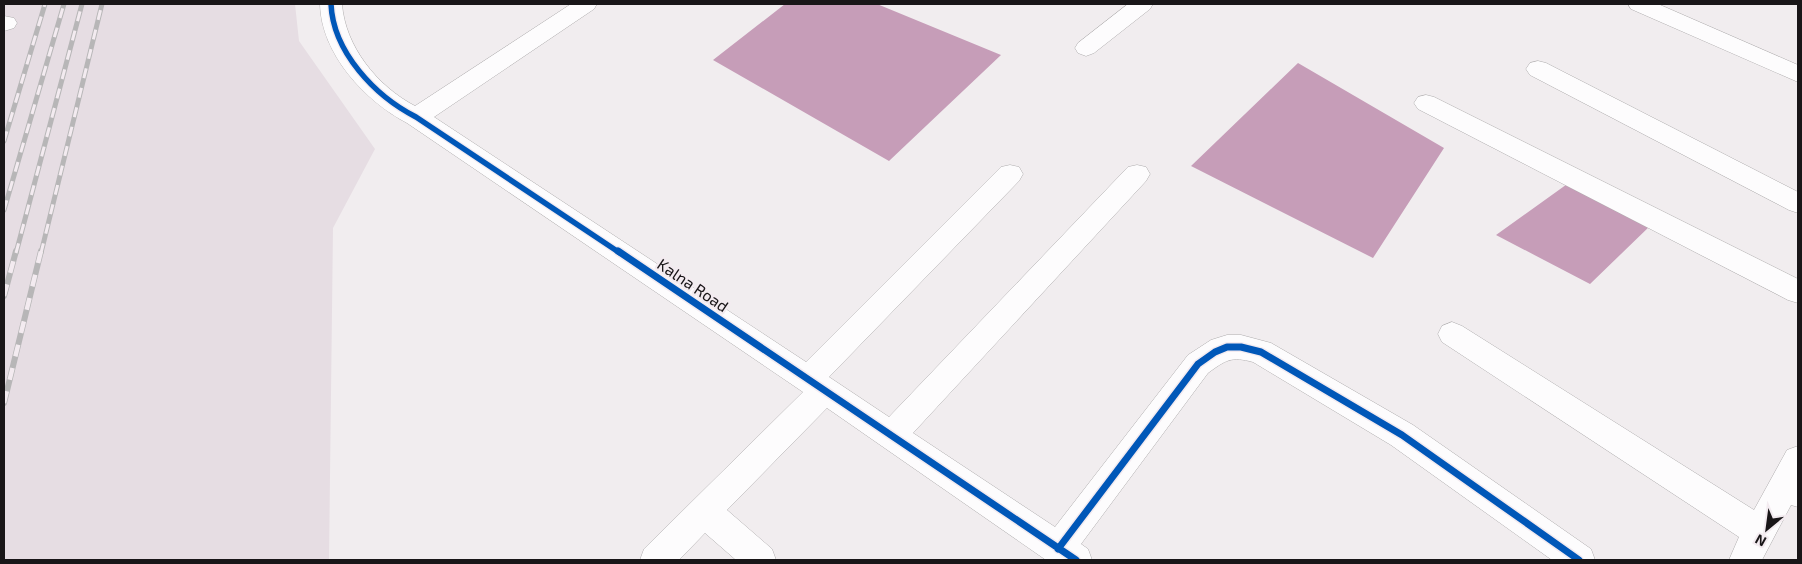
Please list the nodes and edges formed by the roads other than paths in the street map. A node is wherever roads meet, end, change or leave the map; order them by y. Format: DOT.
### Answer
graph roads {
  1 [pos="331,4"];
  2 [pos="586,4"];
  3 [pos="1142,4"];
  4 [pos="1639,4"];
  5 [pos="1086,48"];
  6 [pos="1538,69"];
  7 [pos="1798,74"];
  8 [pos="1426,103"];
  9 [pos="416,117"];
  10 [pos="1010,174"];
  11 [pos="1137,174"];
  12 [pos="1798,203"];
  13 [pos="1798,292"];
  14 [pos="1452,334"];
  15 [pos="815,386"];
  16 [pos="890,436"];
  17 [pos="1798,460"];
  18 [pos="1790,490"];
  19 [pos="704,511"];
  20 [pos="1760,532"];
  21 [pos="1067,554"];
  22 [pos="656,560"];
  23 [pos="760,560"];
  24 [pos="1579,560"];
  25 [pos="1745,560"];
  1 -- 9 [label="street, Kalna Road"];
  2 -- 9 [label="street"];
  3 -- 5 [label="street"];
  4 -- 7 [label="street"];
  6 -- 12 [label="street"];
  8 -- 13 [label="street"];
  9 -- 15 [label="street, Kalna Road"];
  10 -- 15 [label="street"];
  11 -- 16 [label="street"];
  14 -- 20 [label="street"];
  15 -- 16 [label="street, Kalna Road"];
  15 -- 19 [label="street"];
  16 -- 21 [label="street, Kalna Road"];
  17 -- 18 [label="street"];
  18 -- 20 [label="street"];
  19 -- 22 [label="street"];
  19 -- 23 [label="street"];
  20 -- 25 [label="street"];
  21 -- 24 [label="street"];
}
